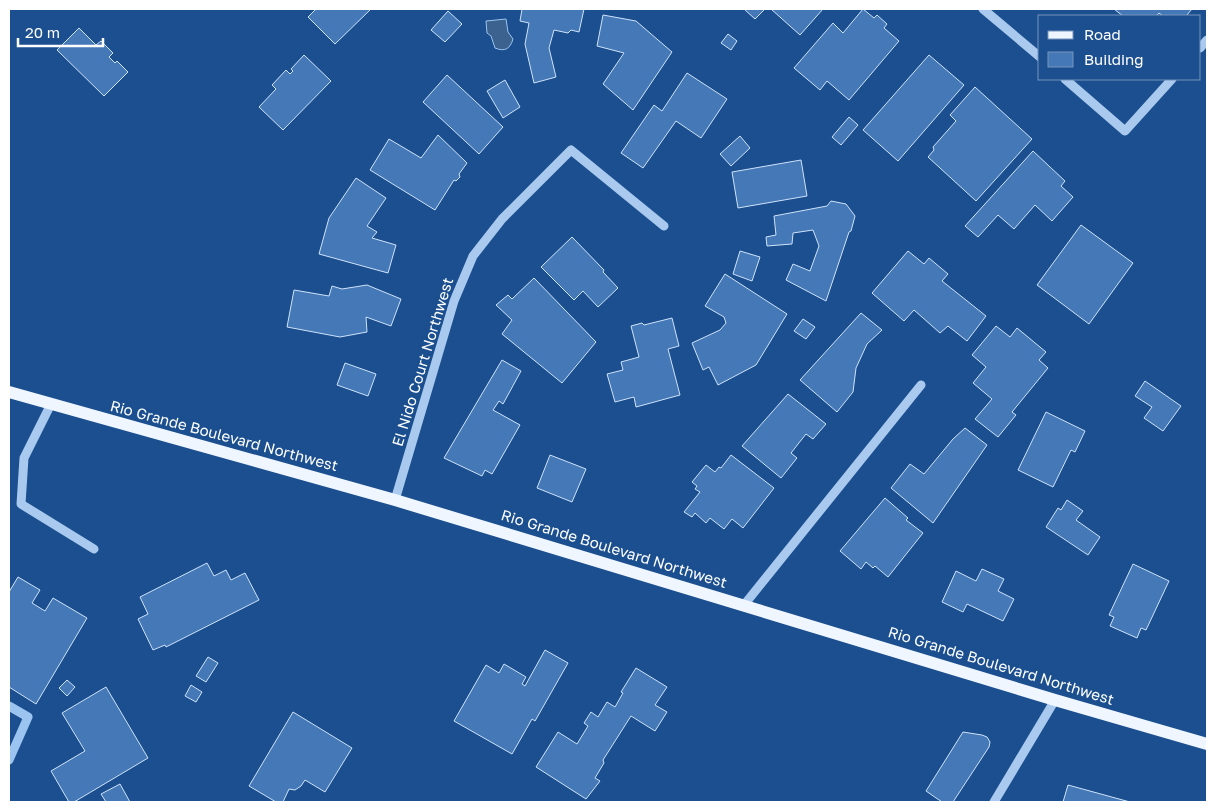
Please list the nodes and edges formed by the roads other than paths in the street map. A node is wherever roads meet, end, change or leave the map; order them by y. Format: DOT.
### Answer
graph roads {
  1 [pos="983,9"];
  2 [pos="1038,55"];
  3 [pos="1065,80"];
  4 [pos="1171,80"];
  5 [pos="664,226"];
  6 [pos="921,386"];
  7 [pos="9,392"];
  8 [pos="51,404"];
  9 [pos="395,500"];
  10 [pos="94,549"];
  11 [pos="744,605"];
  12 [pos="1054,700"];
  13 [pos="1207,744"];
  14 [pos="994,802"];
  1 -- 2 [label="street"];
  3 -- 4 [label="street"];
  5 -- 9 [label="street, El Nido Court Northwest"];
  6 -- 11 [label="street"];
  7 -- 8 [label="main road, Rio Grande Boulevard Northwest"];
  8 -- 9 [label="main road, Rio Grande Boulevard Northwest"];
  8 -- 10 [label="street"];
  9 -- 11 [label="main road, Rio Grande Boulevard Northwest"];
  11 -- 12 [label="main road, Rio Grande Boulevard Northwest"];
  12 -- 13 [label="main road, Rio Grande Boulevard Northwest"];
  12 -- 14 [label="street"];
}
